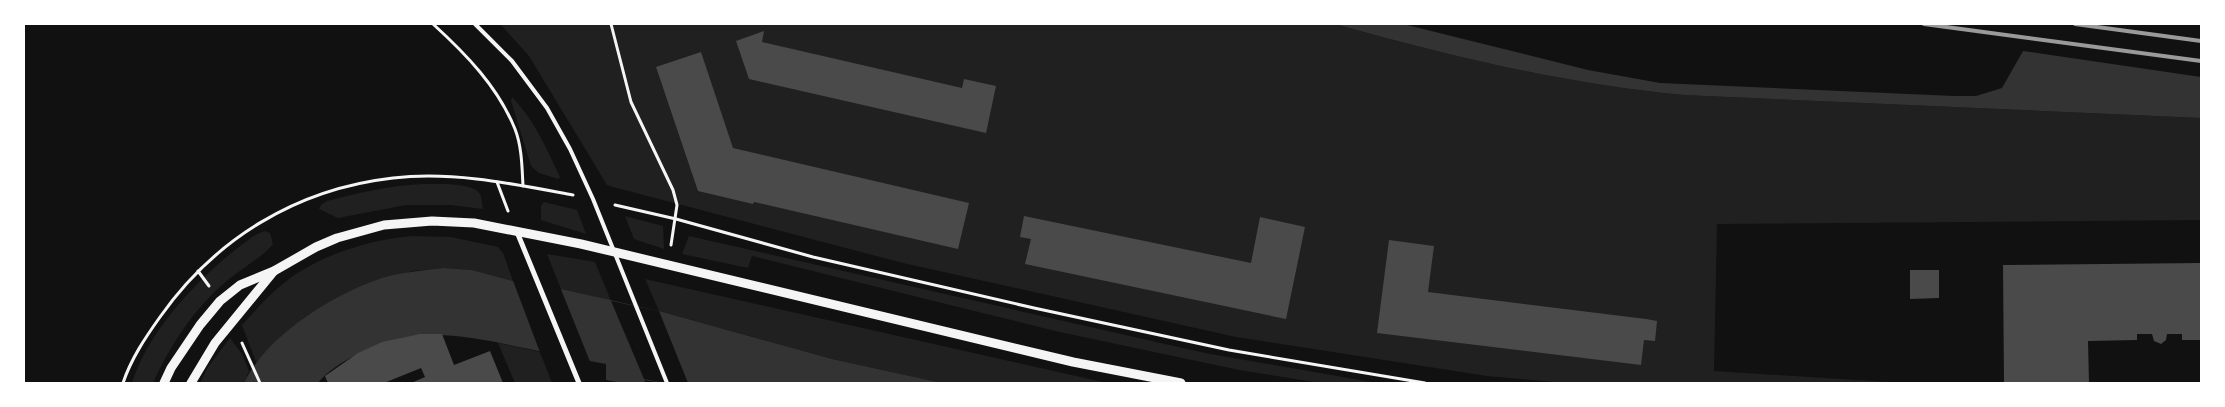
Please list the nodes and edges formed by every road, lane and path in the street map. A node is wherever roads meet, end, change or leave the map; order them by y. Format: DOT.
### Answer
graph roads {
  1 [pos="433,24"];
  2 [pos="474,24"];
  3 [pos="611,24"];
  4 [pos="523,186"];
  5 [pos="517,232"];
  6 [pos="613,252"];
  7 [pos="667,265"];
  8 [pos="274,271"];
  9 [pos="245,351"];
  10 [pos="164,383"];
  11 [pos="191,383"];
  12 [pos="260,383"];
  13 [pos="579,383"];
  14 [pos="667,383"];
  15 [pos="1181,383"];
  1 -- 4 [label="path"];
  2 -- 6 [label="lane"];
  3 -- 7 [label="path"];
  5 -- 6 [label="street"];
  5 -- 8 [label="street"];
  5 -- 13 [label="street"];
  6 -- 7 [label="street"];
  6 -- 14 [label="lane"];
  7 -- 15 [label="street"];
  8 -- 10 [label="street"];
  8 -- 11 [label="street"];
  9 -- 12 [label="path"];
}
